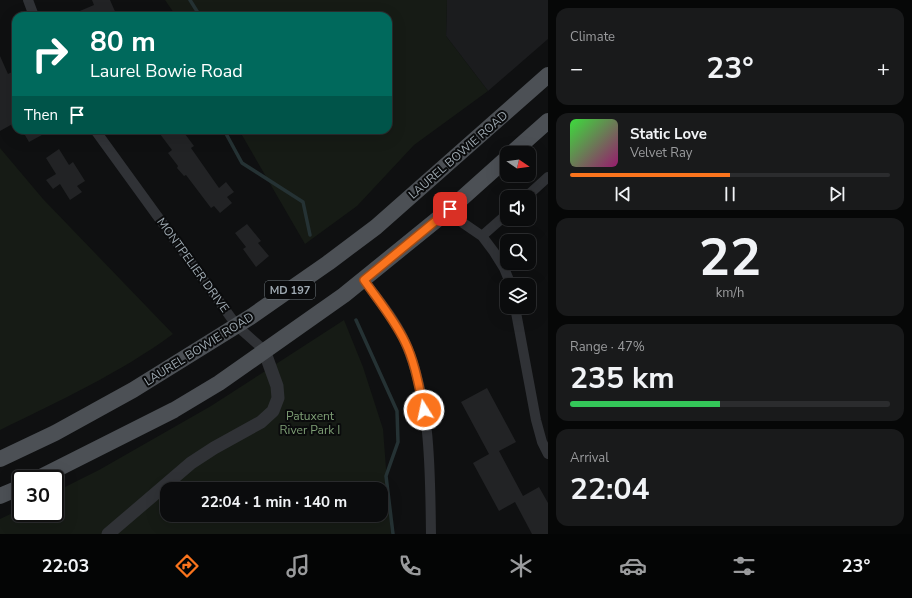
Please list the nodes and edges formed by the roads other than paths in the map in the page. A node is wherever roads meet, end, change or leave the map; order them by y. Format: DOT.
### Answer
graph roads {
  1 [pos="28,0"];
  2 [pos="32,12"];
  3 [pos="548,75"];
  4 [pos="530,91"];
  5 [pos="548,91"];
  6 [pos="548,121"];
  7 [pos="98,134"];
  8 [pos="520,146"];
  9 [pos="500,164"];
  10 [pos="548,177"];
  11 [pos="534,190"];
  12 [pos="450,209"];
  13 [pos="500,220"];
  14 [pos="482,236"];
  15 [pos="508,278"];
  16 [pos="364,280"];
  17 [pos="516,314"];
  18 [pos="237,326"];
  19 [pos="264,350"];
  20 [pos="548,454"];
  21 [pos="0,459"];
  22 [pos="55,470"];
  23 [pos="12,491"];
  24 [pos="0,496"];
  25 [pos="108,534"];
  26 [pos="431,534"];
  1 -- 2 [label="street"];
  3 -- 4 [label="main road, LAUREL BOWIE ROAD / MD 197"];
  4 -- 5 [label="main road"];
  4 -- 18 [label="main road, LAUREL BOWIE ROAD / MD 197"];
  6 -- 8 [label="main road"];
  7 -- 18 [label="street, MONTPELIER DRIVE"];
  9 -- 12 [label="main road, MD 197"];
  10 -- 11 [label="street"];
  12 -- 14 [label="street"];
  12 -- 16 [label="main road, MD 197"];
  13 -- 14 [label="street"];
  14 -- 15 [label="street"];
  16 -- 19 [label="main road, MD 197"];
  16 -- 26 [label="street"];
  17 -- 20 [label="street"];
  18 -- 19 [label="street, MONTPELIER DRIVE"];
  18 -- 21 [label="main road, LAUREL BOWIE ROAD / MD 197"];
  19 -- 22 [label="main road, MD 197"];
  19 -- 25 [label="street, MONTPELIER DRIVE"];
  23 -- 24 [label="main road"];
}
